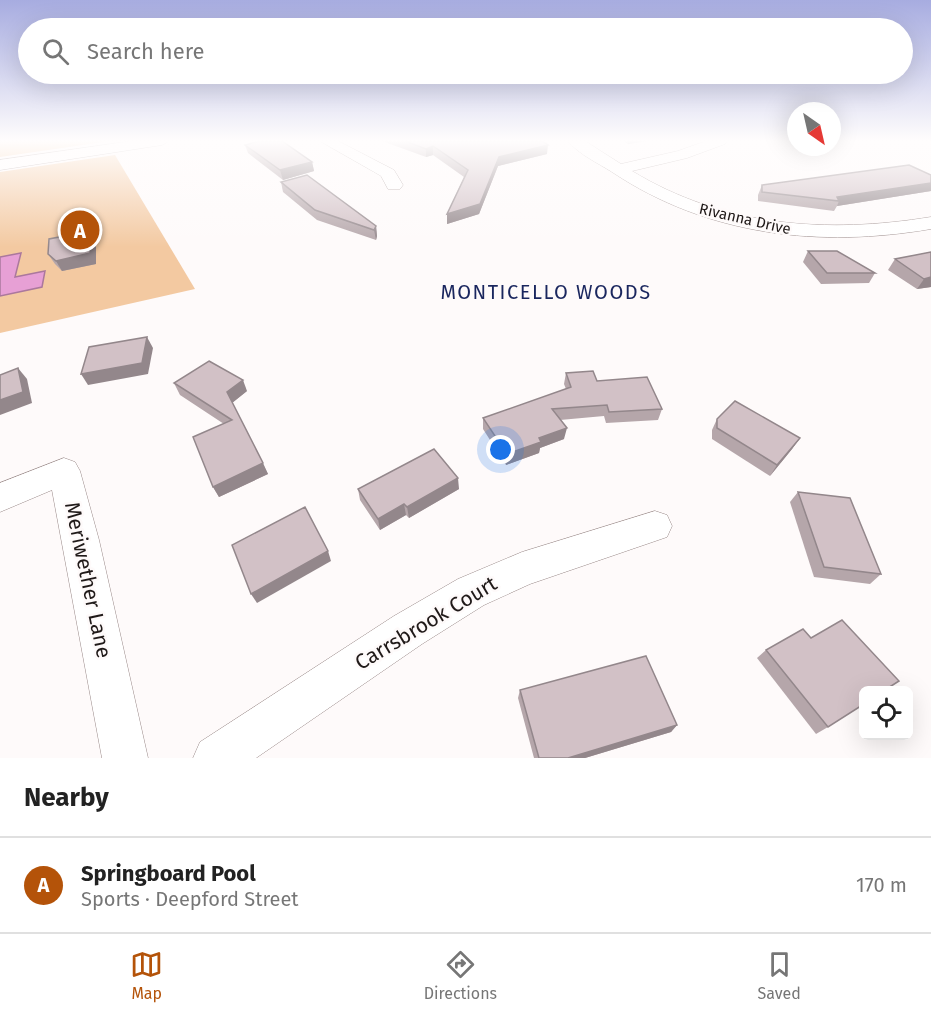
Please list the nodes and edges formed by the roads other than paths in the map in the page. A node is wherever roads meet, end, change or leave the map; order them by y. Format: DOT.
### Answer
graph roads {
  1 [pos="390,176"];
  2 [pos="632,176"];
  3 [pos="394,185"];
  4 [pos="931,224"];
  5 [pos="0,498"];
  6 [pos="655,526"];
  7 [pos="125,758"];
  8 [pos="216,758"];
  1 -- 3 [label="street"];
  2 -- 4 [label="street, Rivanna Drive"];
  5 -- 7 [label="street, Meriwether Lane"];
  6 -- 8 [label="street, Carrsbrook Court"];
}
